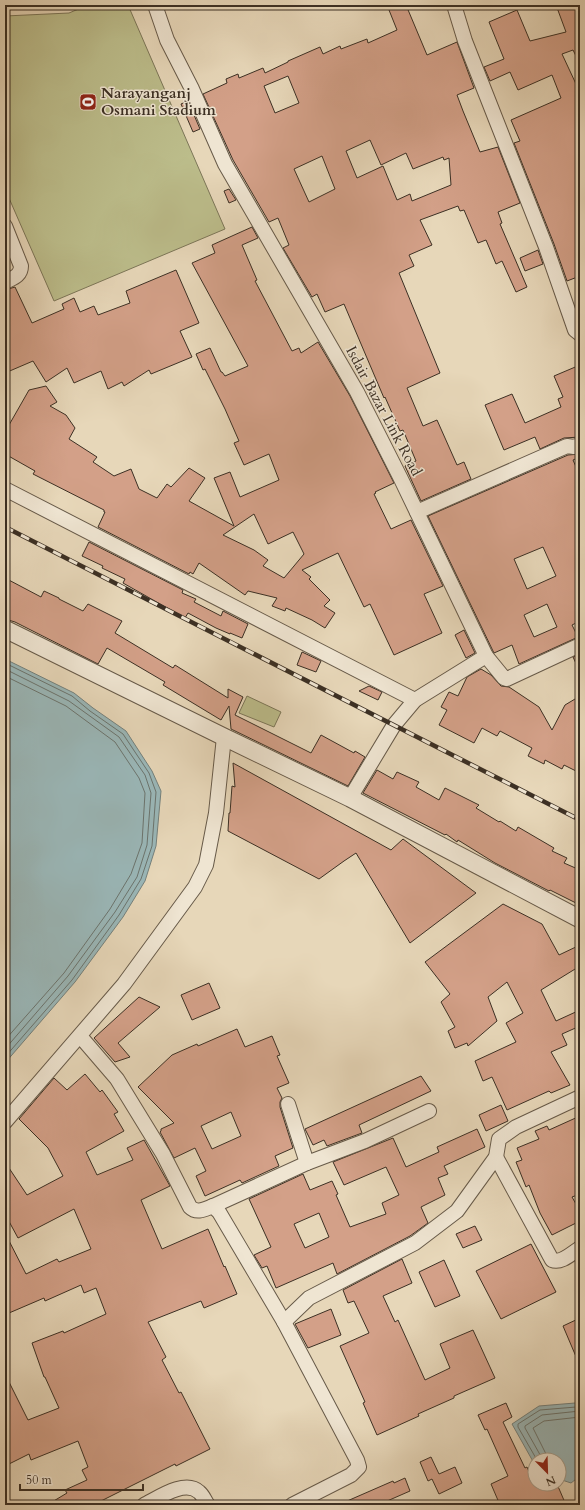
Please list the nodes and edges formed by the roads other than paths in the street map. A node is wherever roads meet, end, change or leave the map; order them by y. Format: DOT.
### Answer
graph roads {
  1 [pos="156,5"];
  2 [pos="454,5"];
  3 [pos="5,226"];
  4 [pos="5,282"];
  5 [pos="580,334"];
  6 [pos="580,445"];
  7 [pos="5,489"];
  8 [pos="417,512"];
  9 [pos="5,629"];
  10 [pos="580,645"];
  11 [pos="486,656"];
  12 [pos="415,700"];
  13 [pos="224,738"];
  14 [pos="350,798"];
  15 [pos="580,919"];
  16 [pos="80,1036"];
  17 [pos="580,1097"];
  18 [pos="288,1104"];
  19 [pos="429,1111"];
  20 [pos="5,1122"];
  21 [pos="496,1157"];
  22 [pos="307,1163"];
  23 [pos="213,1206"];
  24 [pos="580,1248"];
  25 [pos="284,1322"];
  26 [pos="144,1505"];
  27 [pos="208,1505"];
  28 [pos="292,1505"];
  1 -- 8 [label="street, Isdair Bazar Link Road"];
  2 -- 5 [label="street"];
  3 -- 4 [label="street"];
  6 -- 8 [label="street"];
  7 -- 12 [label="street"];
  8 -- 11 [label="street, Isdair Bazar Link Road"];
  9 -- 13 [label="street"];
  10 -- 11 [label="street, Isdair Bazar Link Road"];
  11 -- 12 [label="street"];
  12 -- 14 [label="street"];
  13 -- 14 [label="street"];
  13 -- 16 [label="street"];
  14 -- 15 [label="street"];
  16 -- 20 [label="street"];
  16 -- 23 [label="street"];
  17 -- 21 [label="street"];
  18 -- 22 [label="street"];
  19 -- 22 [label="street"];
  21 -- 24 [label="street"];
  21 -- 25 [label="street"];
  22 -- 23 [label="street"];
  23 -- 25 [label="street"];
  25 -- 28 [label="street"];
  26 -- 27 [label="street"];
}
